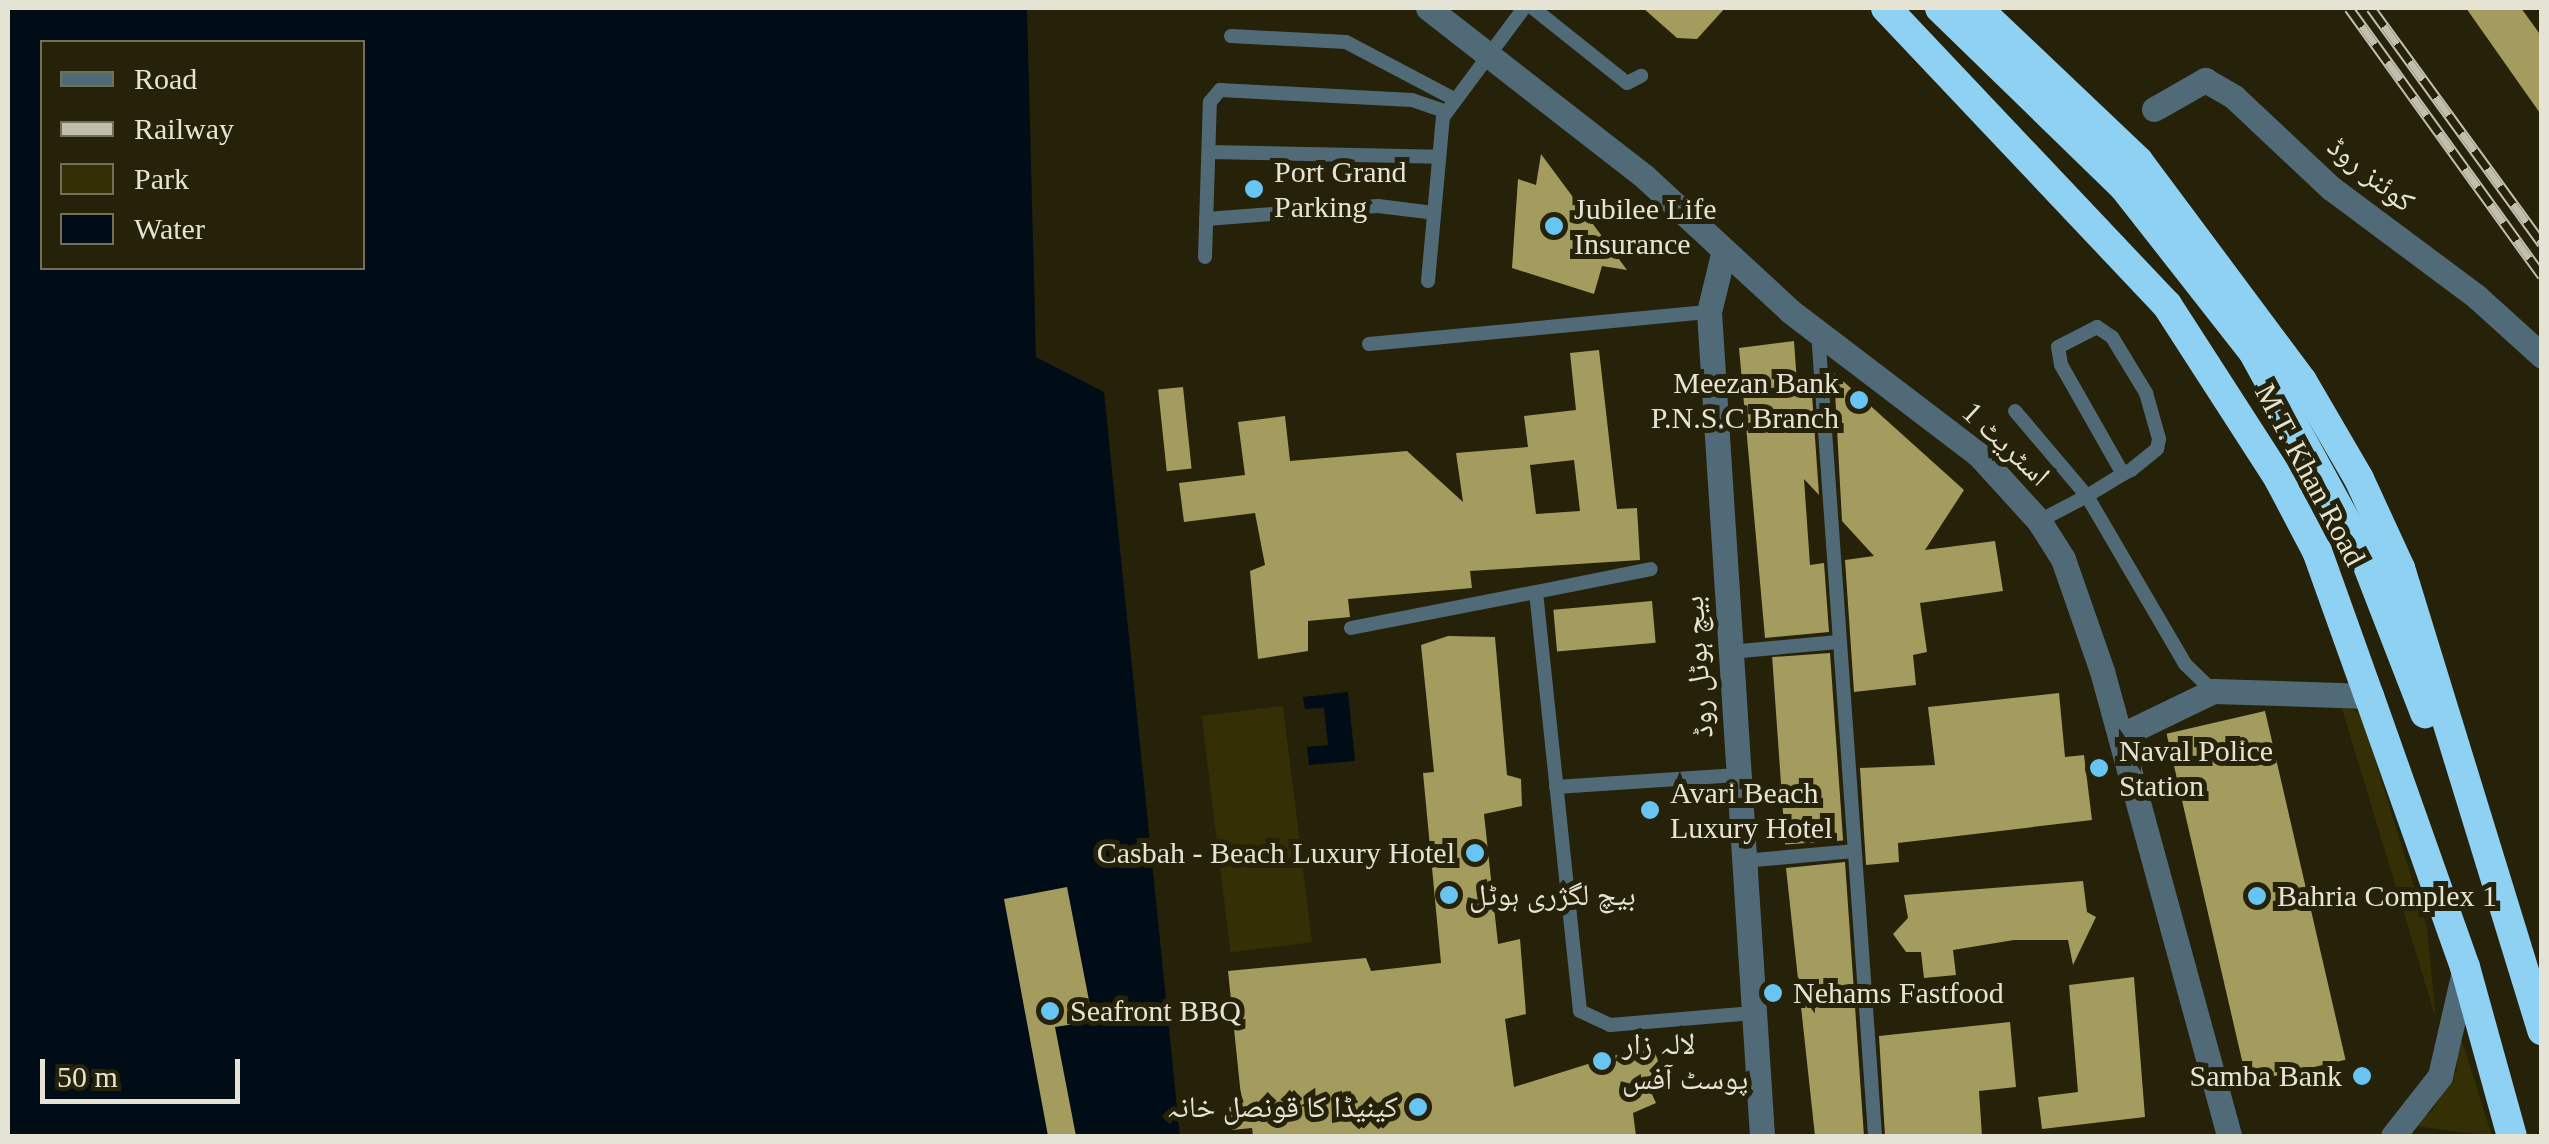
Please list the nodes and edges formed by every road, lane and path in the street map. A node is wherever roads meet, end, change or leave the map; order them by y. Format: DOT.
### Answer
graph roads {
  1 [pos="1428,8"];
  2 [pos="1524,8"];
  3 [pos="1533,8"];
  4 [pos="1886,8"];
  5 [pos="1918,8"];
  6 [pos="1940,8"];
  7 [pos="1977,8"];
  8 [pos="1232,36"];
  9 [pos="1486,51"];
  10 [pos="1641,76"];
  11 [pos="1450,106"];
  12 [pos="2154,108"];
  13 [pos="1209,152"];
  14 [pos="1438,156"];
  15 [pos="1434,213"];
  16 [pos="1206,219"];
  17 [pos="1723,254"];
  18 [pos="1205,257"];
  19 [pos="1428,281"];
  20 [pos="1709,312"];
  21 [pos="1818,331"];
  22 [pos="1369,344"];
  23 [pos="2542,356"];
  24 [pos="2015,410"];
  25 [pos="2124,474"];
  26 [pos="2086,496"];
  27 [pos="2040,521"];
  28 [pos="2354,555"];
  29 [pos="1651,569"];
  30 [pos="1536,592"];
  31 [pos="1351,628"];
  32 [pos="1838,642"];
  33 [pos="1730,652"];
  34 [pos="2213,691"];
  35 [pos="2370,696"];
  36 [pos="2120,736"];
  37 [pos="1738,775"];
  38 [pos="1556,787"];
  39 [pos="2470,800"];
  40 [pos="1854,851"];
  41 [pos="1743,862"];
  42 [pos="2465,967"];
  43 [pos="1753,1013"];
  44 [pos="2542,1032"];
  45 [pos="1762,1136"];
  46 [pos="1876,1136"];
  47 [pos="2229,1136"];
  48 [pos="2393,1136"];
  49 [pos="2512,1136"];
  1 -- 9 [label="street, اسٹریٹ 1"];
  2 -- 9 [label="lane"];
  3 -- 10 [label="lane"];
  4 -- 35 [label="highway, M.T. Khan Road"];
  5 -- 28 [label="highway"];
  6 -- 28 [label="highway"];
  7 -- 39 [label="highway, M.T. Khan Road"];
  8 -- 11 [label="lane"];
  9 -- 11 [label="lane"];
  9 -- 17 [label="street, اسٹریٹ 1"];
  11 -- 13 [label="lane"];
  11 -- 14 [label="lane"];
  12 -- 23 [label="street, کوئنز روڈ"];
  13 -- 14 [label="lane"];
  13 -- 16 [label="lane"];
  14 -- 15 [label="lane"];
  15 -- 16 [label="lane"];
  15 -- 19 [label="lane"];
  16 -- 18 [label="lane"];
  17 -- 20 [label="street, بیچ ہوٹل روڈ"];
  17 -- 21 [label="street, اسٹریٹ 1"];
  20 -- 22 [label="lane"];
  20 -- 33 [label="street, بیچ ہوٹل روڈ"];
  21 -- 27 [label="street, اسٹریٹ 1"];
  21 -- 32 [label="lane"];
  24 -- 26 [label="lane"];
  25 -- 25 [label="lane"];
  25 -- 26 [label="lane"];
  26 -- 27 [label="lane"];
  26 -- 34 [label="lane"];
  27 -- 36 [label="street, اسٹریٹ 1"];
  28 -- 35 [label="highway"];
  28 -- 39 [label="highway"];
  29 -- 30 [label="lane"];
  30 -- 31 [label="lane"];
  30 -- 38 [label="lane"];
  32 -- 33 [label="lane"];
  32 -- 40 [label="lane"];
  33 -- 37 [label="street, بیچ ہوٹل روڈ"];
  34 -- 35 [label="street"];
  34 -- 36 [label="street"];
  35 -- 42 [label="highway, M.T. Khan Road"];
  36 -- 47 [label="street, اسٹریٹ 1"];
  37 -- 38 [label="lane"];
  37 -- 41 [label="street, بیچ ہوٹل روڈ"];
  38 -- 43 [label="lane"];
  39 -- 44 [label="highway, M.T. Khan Road"];
  40 -- 41 [label="lane"];
  40 -- 46 [label="lane"];
  41 -- 43 [label="street, بیچ ہوٹل روڈ"];
  42 -- 48 [label="street"];
  42 -- 49 [label="highway, M.T. Khan Road"];
  43 -- 45 [label="street, بیچ ہوٹل روڈ"];
}
